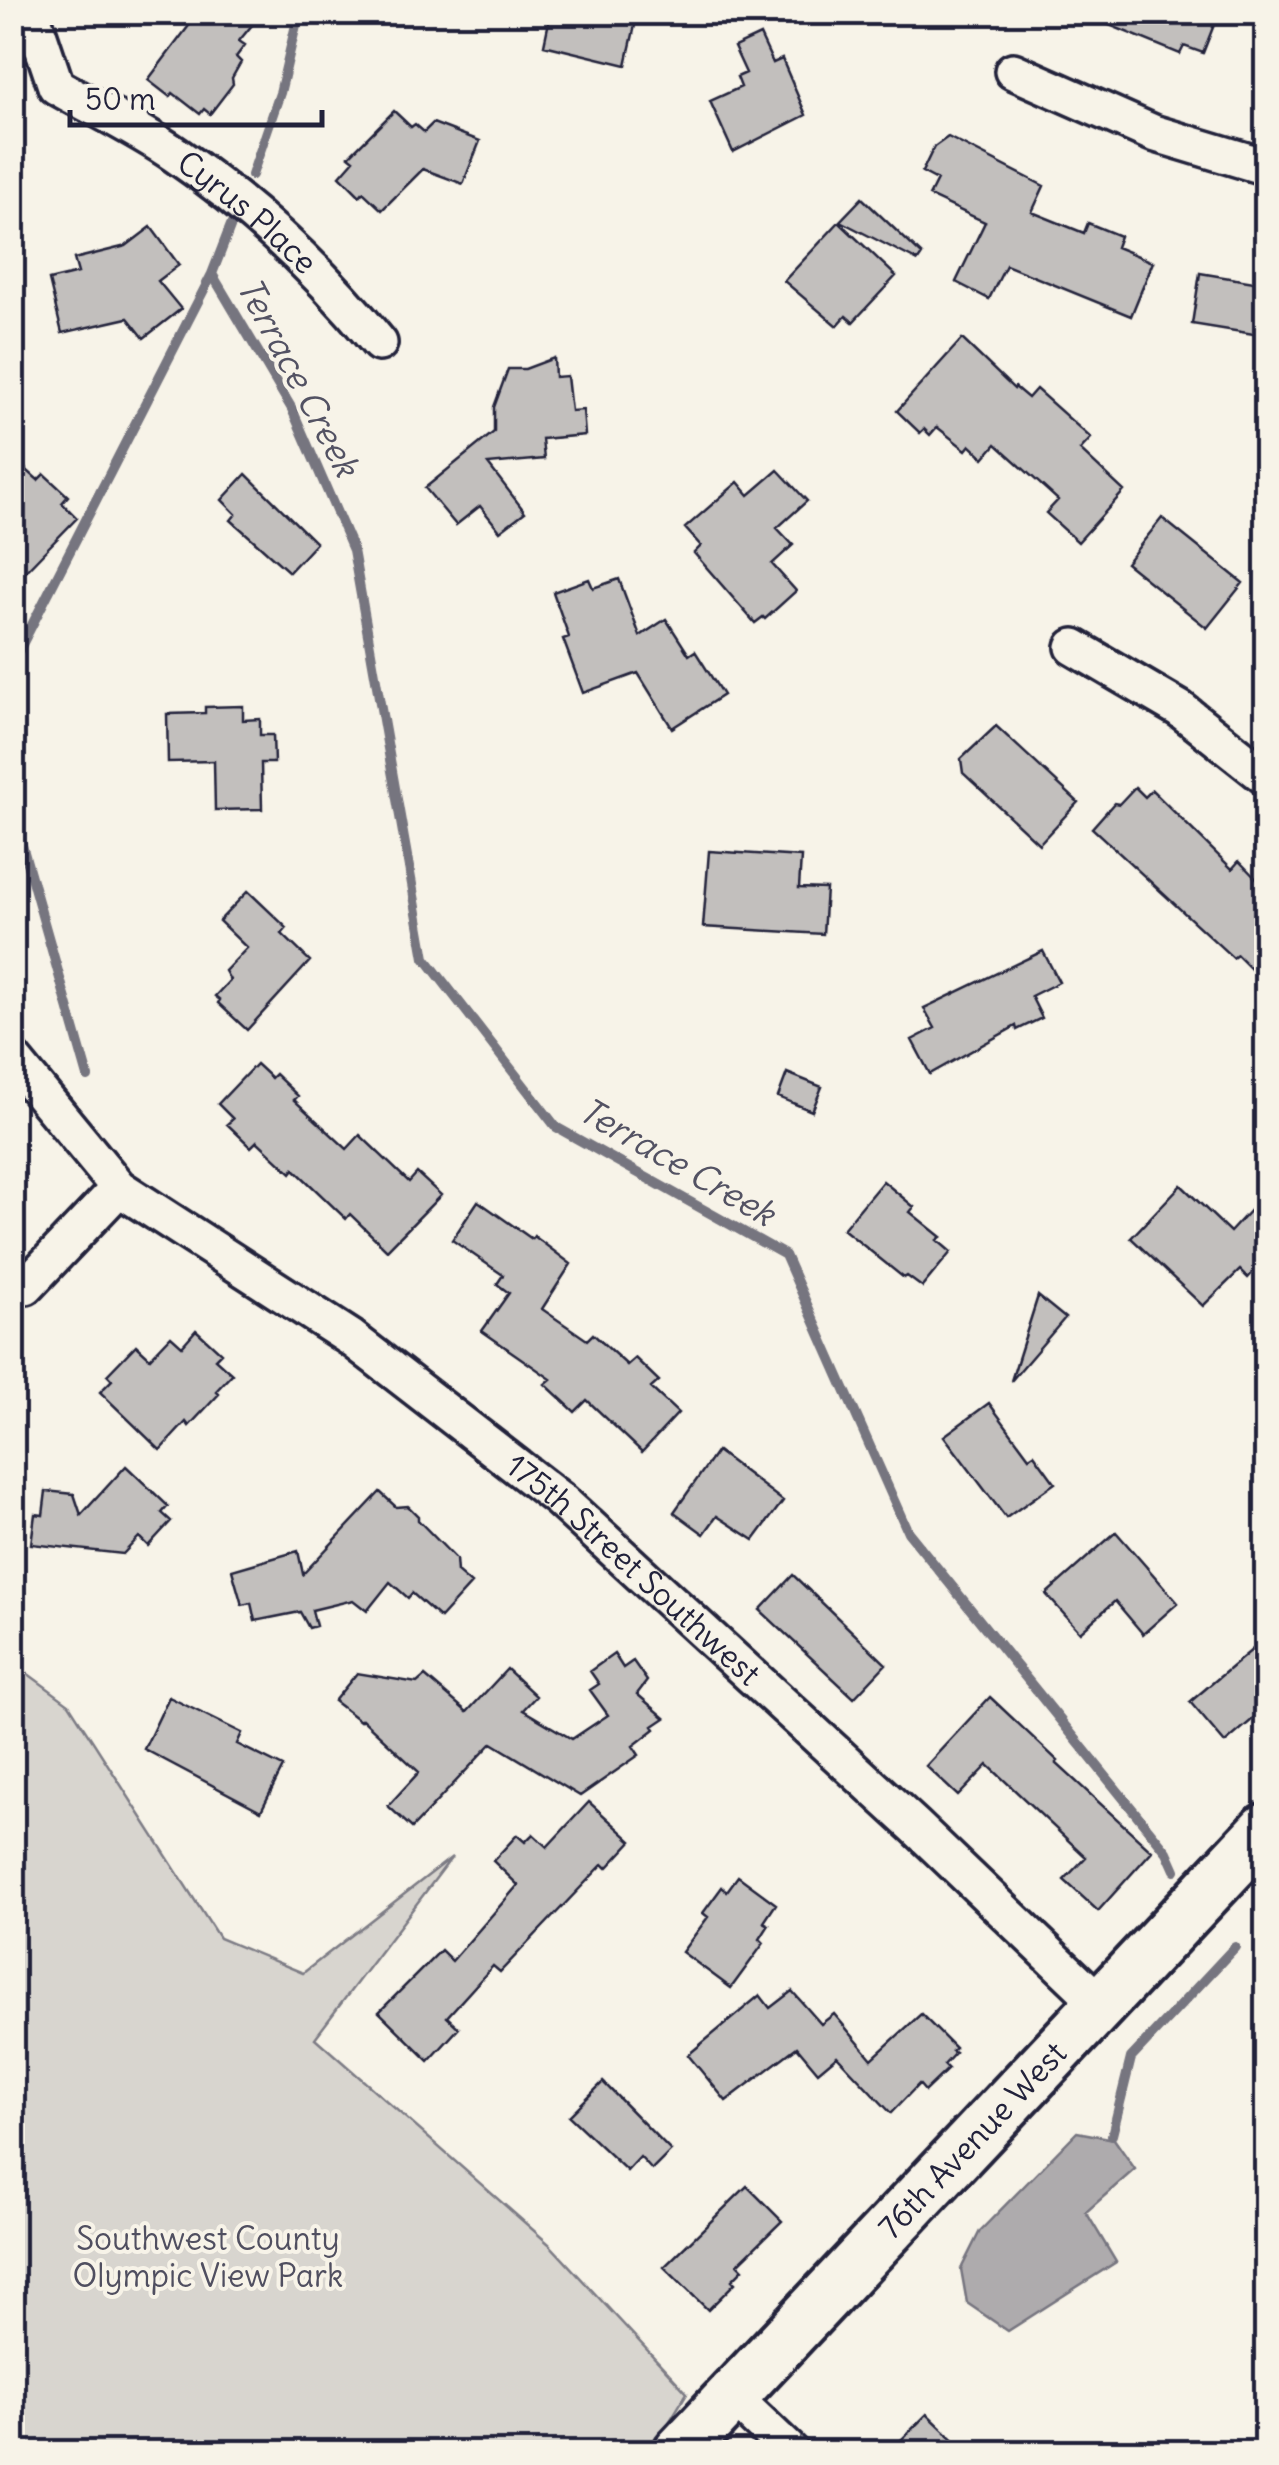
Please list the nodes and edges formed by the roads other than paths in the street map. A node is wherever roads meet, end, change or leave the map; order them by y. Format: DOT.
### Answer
graph roads {
  1 [pos="31,12"];
  2 [pos="1013,71"];
  3 [pos="1266,168"];
  4 [pos="379,343"];
  5 [pos="1074,648"];
  6 [pos="1266,777"];
  7 [pos="12,1058"];
  8 [pos="119,1188"];
  9 [pos="26,1286"];
  10 [pos="1266,1828"];
  11 [pos="1102,2004"];
  12 [pos="732,2396"];
  13 [pos="679,2452"];
  14 [pos="790,2452"];
  1 -- 4 [label="street, Cyrus Place"];
  2 -- 3 [label="street"];
  5 -- 6 [label="street"];
  7 -- 8 [label="street, 175th Street Southwest"];
  8 -- 9 [label="street"];
  8 -- 11 [label="street, 175th Street Southwest"];
  10 -- 11 [label="street, 76th Avenue West"];
  11 -- 12 [label="street, 76th Avenue West"];
  12 -- 13 [label="street, 76th Avenue West"];
  12 -- 14 [label="street"];
}
